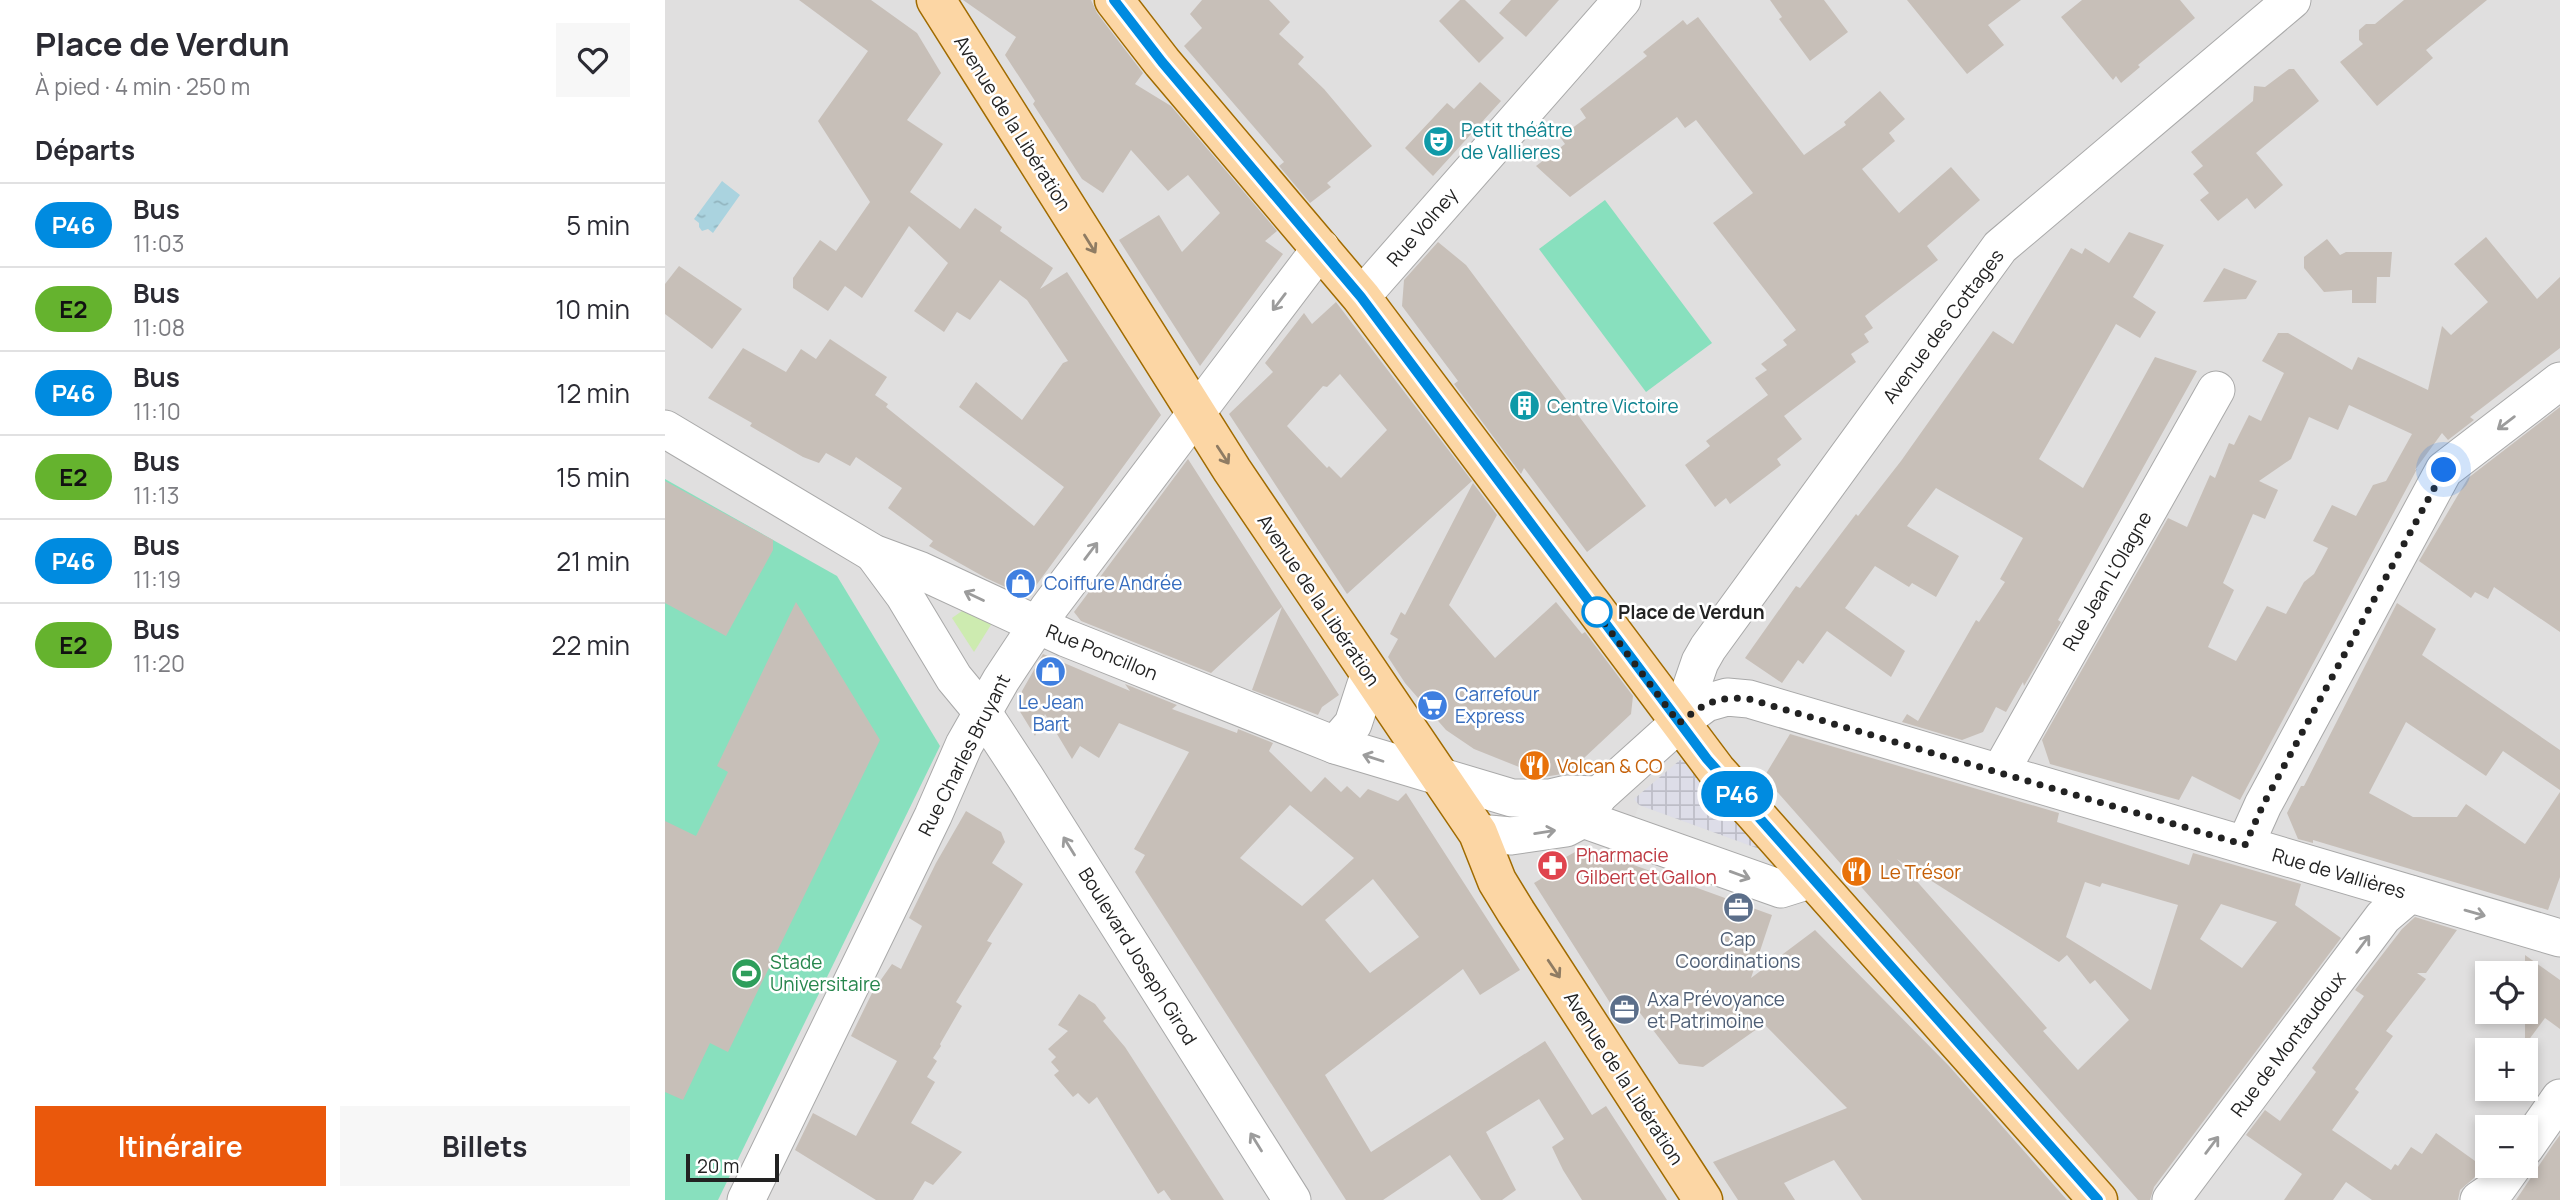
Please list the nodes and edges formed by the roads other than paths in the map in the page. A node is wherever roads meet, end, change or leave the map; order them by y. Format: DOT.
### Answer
graph roads {
  1 [pos="936,0"];
  2 [pos="1114,0"];
  3 [pos="1622,0"];
  4 [pos="2292,0"];
  5 [pos="1321,248"];
  6 [pos="1361,297"];
  7 [pos="2560,381"];
  8 [pos="2216,390"];
  9 [pos="1195,413"];
  10 [pos="665,429"];
  11 [pos="873,553"];
  12 [pos="1036,625"];
  13 [pos="1369,675"];
  14 [pos="983,713"];
  15 [pos="1679,723"];
  16 [pos="1335,745"];
  17 [pos="2000,772"];
  18 [pos="1439,776"];
  19 [pos="1591,807"];
  20 [pos="1478,833"];
  21 [pos="2245,845"];
  22 [pos="1808,874"];
  23 [pos="2410,894"];
  24 [pos="2560,938"];
  25 [pos="2560,1098"];
  26 [pos="2538,1129"];
  27 [pos="746,1200"];
  28 [pos="1292,1200"];
  29 [pos="1703,1200"];
  30 [pos="2098,1200"];
  31 [pos="2171,1200"];
  1 -- 9 [label="main road, Avenue de la Libération, one-way"];
  2 -- 5 [label="main road"];
  3 -- 6 [label="street, Rue Volney"];
  4 -- 15 [label="street, Avenue des Cottages"];
  5 -- 6 [label="main road"];
  5 -- 9 [label="street, Rue Charles Bruyant, one-way"];
  6 -- 15 [label="main road"];
  7 -- 21 [label="street, one-way"];
  8 -- 17 [label="street, Rue Jean L'Olagne"];
  12 -- 9 [label="street, Rue Charles Bruyant, one-way"];
  9 -- 13 [label="main road, Avenue de la Libération, one-way"];
  10 -- 11 [label="street, Rue Poncillon"];
  12 -- 11 [label="street, Rue Poncillon, one-way"];
  11 -- 14 [label="street, Rue Poncillon"];
  12 -- 14 [label="street, Rue Charles Bruyant"];
  12 -- 16 [label="street, Rue Poncillon"];
  13 -- 16 [label="street"];
  13 -- 18 [label="main road, Avenue de la Libération"];
  14 -- 27 [label="street, Rue Charles Bruyant"];
  28 -- 14 [label="street, Boulevard Joseph Girod, one-way"];
  15 -- 17 [label="street, Rue de Vallières"];
  15 -- 19 [label="street"];
  15 -- 22 [label="main road"];
  18 -- 16 [label="street, Rue Poncillon, one-way"];
  17 -- 21 [label="street, Rue de Vallières"];
  18 -- 19 [label="street"];
  18 -- 20 [label="main road, Avenue de la Libération"];
  20 -- 19 [label="street, one-way"];
  19 -- 22 [label="street, one-way"];
  20 -- 29 [label="main road, Avenue de la Libération, one-way"];
  21 -- 23 [label="street, Rue de Vallières"];
  22 -- 30 [label="main road"];
  23 -- 24 [label="street, Rue de Vallières, one-way"];
  31 -- 23 [label="street, Rue de Montaudoux, one-way"];
  25 -- 26 [label="street"];
}
